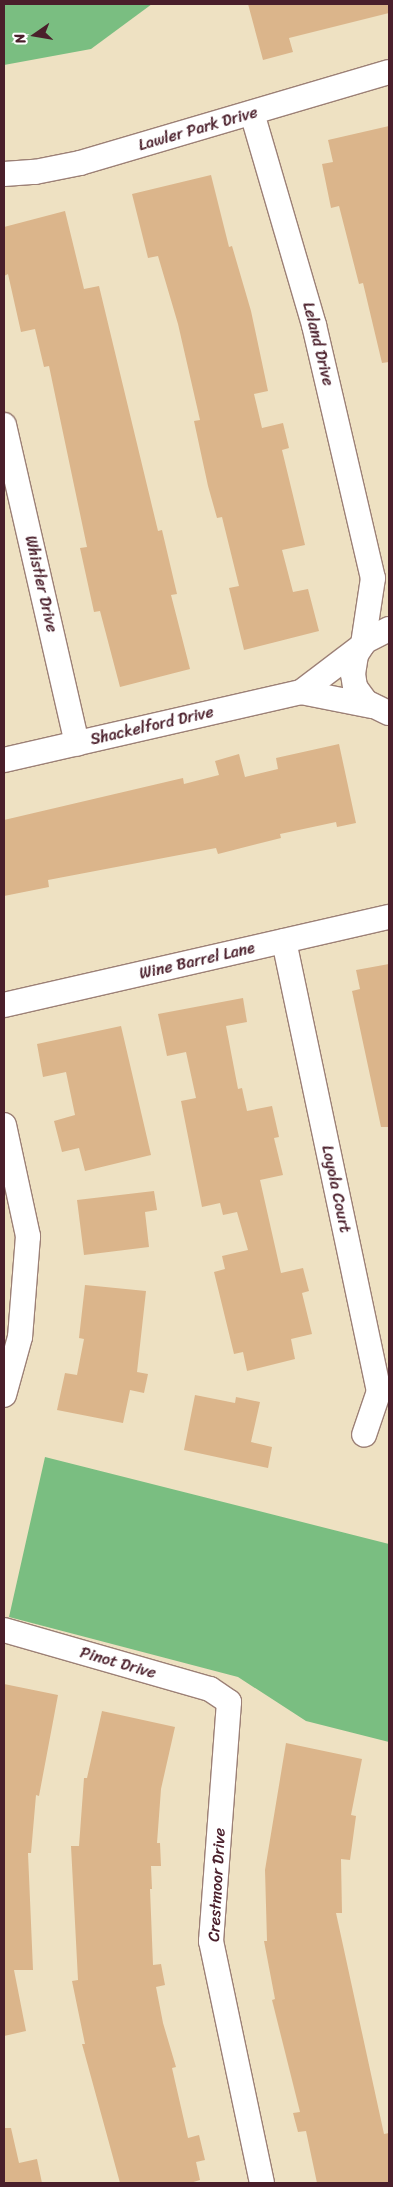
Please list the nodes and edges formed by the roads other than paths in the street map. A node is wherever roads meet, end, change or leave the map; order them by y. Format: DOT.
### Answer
graph roads {
  1 [pos="389,72"];
  2 [pos="252,113"];
  3 [pos="4,174"];
  4 [pos="4,427"];
  5 [pos="373,578"];
  6 [pos="389,601"];
  7 [pos="389,630"];
  8 [pos="361,646"];
  9 [pos="301,692"];
  10 [pos="381,713"];
  11 [pos="77,744"];
  12 [pos="4,760"];
  13 [pos="389,917"];
  14 [pos="284,941"];
  15 [pos="4,1005"];
  16 [pos="4,1126"];
  17 [pos="4,1394"];
  18 [pos="364,1435"];
  19 [pos="4,1630"];
  20 [pos="229,1702"];
  21 [pos="262,2183"];
  1 -- 2 [label="street, Lawler Park Drive"];
  2 -- 3 [label="street, Lawler Park Drive"];
  2 -- 5 [label="street, Leland Drive"];
  4 -- 11 [label="street, Whistler Drive"];
  5 -- 6 [label="street, Leland Drive"];
  5 -- 8 [label="street, Leland Drive"];
  7 -- 8 [label="street, Shackelford Drive"];
  8 -- 9 [label="street, Shackelford Drive"];
  8 -- 10 [label="street, Leland Drive"];
  9 -- 10 [label="street, Shackelford Drive"];
  9 -- 11 [label="street, Shackelford Drive"];
  11 -- 12 [label="street, Shackelford Drive"];
  13 -- 14 [label="street, Wine Barrel Lane"];
  14 -- 15 [label="street, Wine Barrel Lane"];
  14 -- 18 [label="street, Loyola Court"];
  16 -- 17 [label="street"];
  19 -- 20 [label="street, Pinot Drive"];
  20 -- 21 [label="street, Crestmoor Drive"];
}
